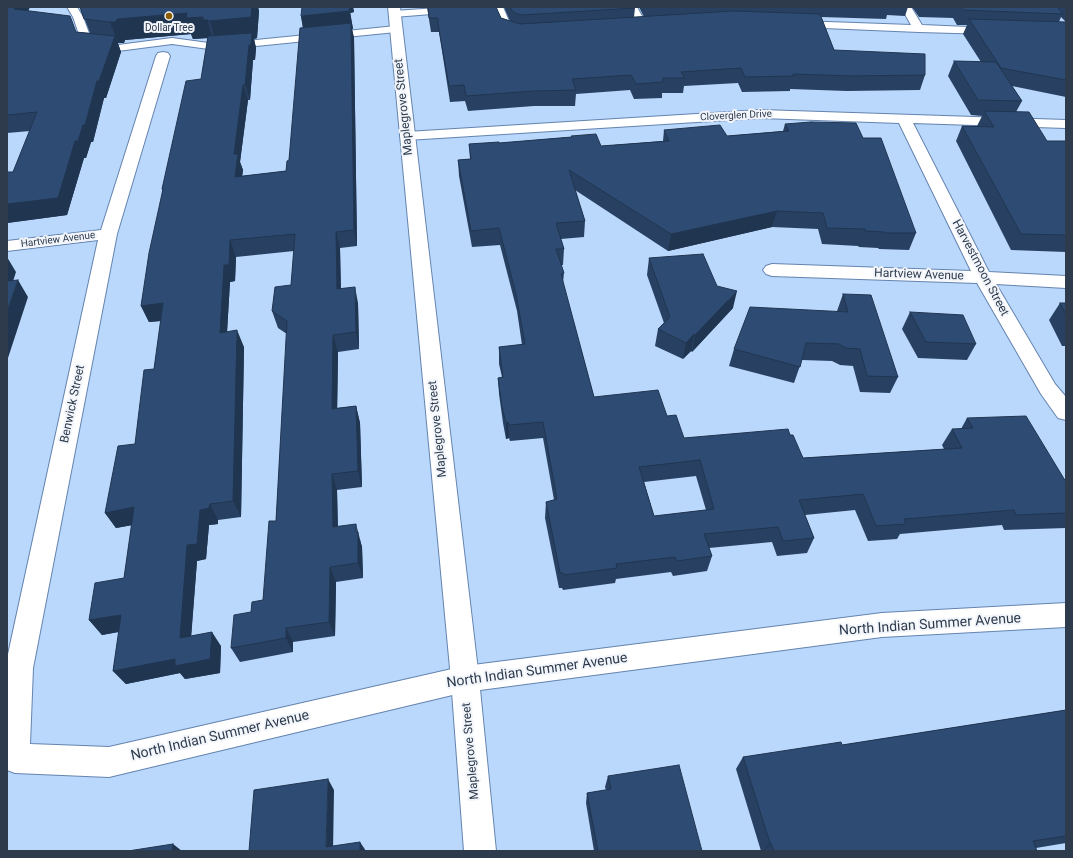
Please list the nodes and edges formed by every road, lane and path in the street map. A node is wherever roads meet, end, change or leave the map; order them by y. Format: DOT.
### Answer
graph roads {
  1 [pos="72,7"];
  2 [pos="498,7"];
  3 [pos="632,7"];
  4 [pos="906,7"];
  5 [pos="491,8"];
  6 [pos="462,10"];
  7 [pos="395,17"];
  8 [pos="788,24"];
  9 [pos="657,26"];
  10 [pos="919,29"];
  11 [pos="1004,32"];
  12 [pos="524,34"];
  13 [pos="163,56"];
  14 [pos="904,119"];
  15 [pos="1066,124"];
  16 [pos="407,136"];
  17 [pos="108,234"];
  18 [pos="7,246"];
  19 [pos="772,270"];
  20 [pos="983,276"];
  21 [pos="1066,282"];
  22 [pos="1066,412"];
  23 [pos="1066,616"];
  24 [pos="465,679"];
  25 [pos="15,758"];
  26 [pos="480,851"];
  1 -- 7 [label="lane"];
  2 -- 5 [label="lane"];
  2 -- 12 [label="lane"];
  3 -- 9 [label="lane"];
  4 -- 10 [label="lane"];
  6 -- 7 [label="lane"];
  7 -- 16 [label="street, Maplegrove Street"];
  8 -- 10 [label="lane"];
  10 -- 11 [label="lane"];
  13 -- 17 [label="street, Benwick Street"];
  14 -- 15 [label="street, Cloverglen Drive"];
  14 -- 16 [label="street, Cloverglen Drive"];
  14 -- 20 [label="street, Harvestmoon Street"];
  16 -- 24 [label="street, Maplegrove Street"];
  17 -- 18 [label="street, Hartview Avenue"];
  17 -- 25 [label="street, Benwick Street"];
  19 -- 20 [label="street, Hartview Avenue"];
  20 -- 21 [label="street, Hartview Avenue"];
  20 -- 22 [label="street, Harvestmoon Street"];
  23 -- 24 [label="street, North Indian Summer Avenue"];
  24 -- 25 [label="street, North Indian Summer Avenue"];
  24 -- 26 [label="street, Maplegrove Street"];
}
